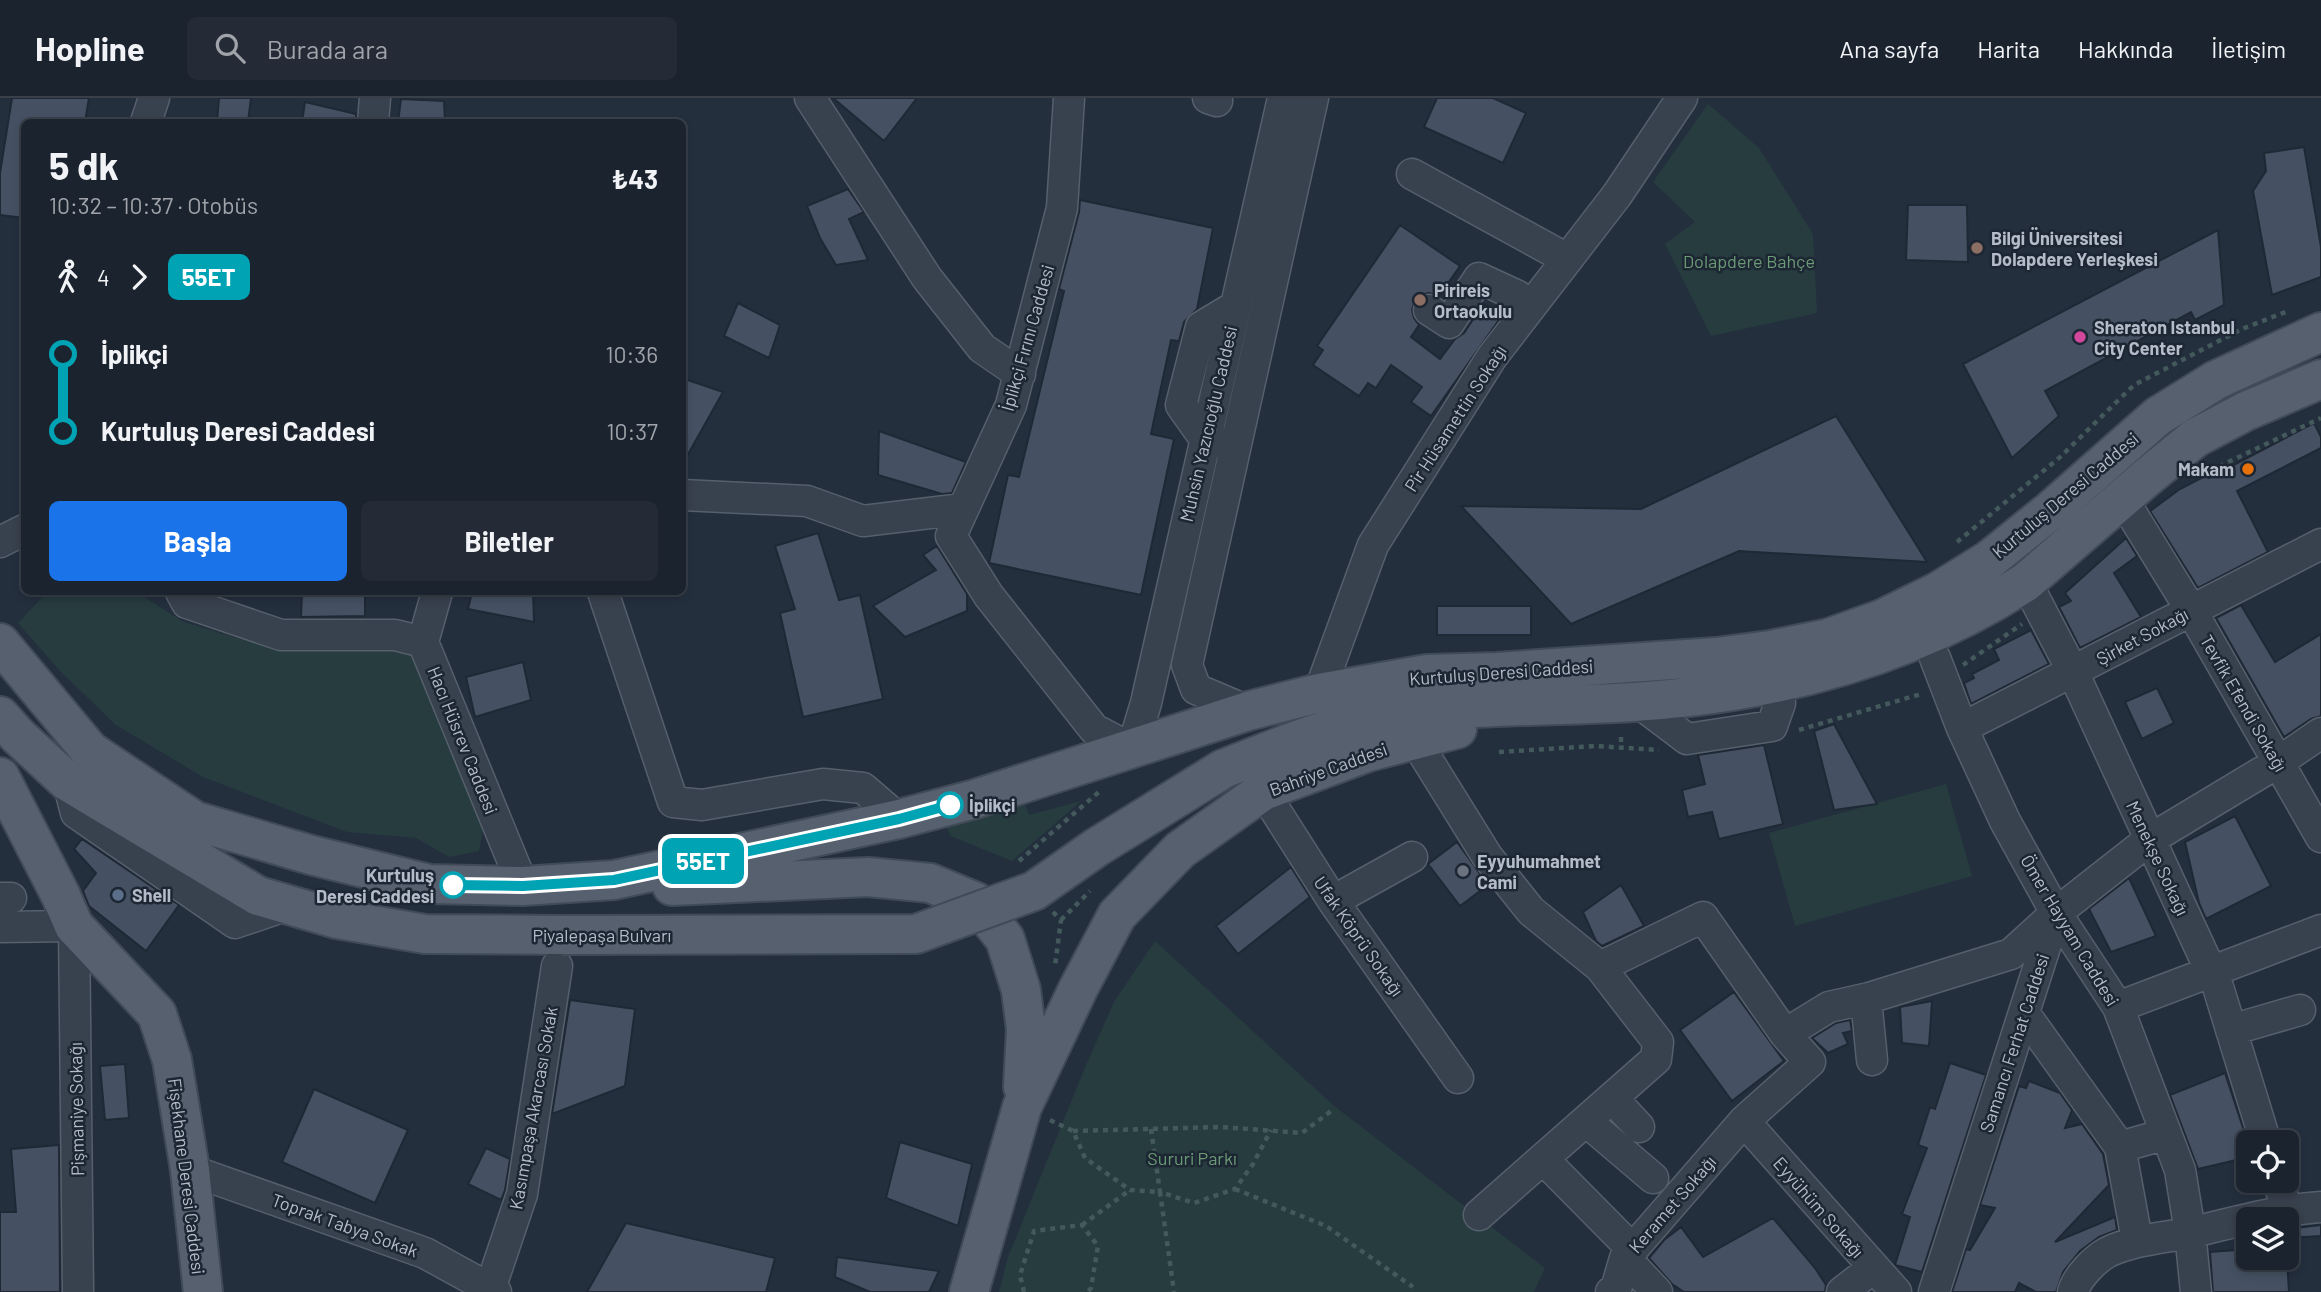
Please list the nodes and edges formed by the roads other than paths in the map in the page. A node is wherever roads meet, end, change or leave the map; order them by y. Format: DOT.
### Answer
graph roads {
  1 [pos="154,98"];
  2 [pos="375,98"];
  3 [pos="810,98"];
  4 [pos="1069,98"];
  5 [pos="1209,98"];
  6 [pos="1217,98"];
  7 [pos="1283,98"];
  8 [pos="1313,98"];
  9 [pos="1682,98"];
  10 [pos="147,119"];
  11 [pos="373,119"];
  12 [pos="1412,174"];
  13 [pos="1567,260"];
  14 [pos="1236,306"];
  15 [pos="1429,310"];
  16 [pos="1526,312"];
  17 [pos="1264,316"];
  18 [pos="2310,319"];
  19 [pos="1020,374"];
  20 [pos="2318,387"];
  21 [pos="1205,439"];
  22 [pos="1235,445"];
  23 [pos="686,495"];
  24 [pos="2122,498"];
  25 [pos="963,509"];
  26 [pos="21,532"];
  27 [pos="0,542"];
  28 [pos="2321,544"];
  29 [pos="2017,588"];
  30 [pos="183,595"];
  31 [pos="436,595"];
  32 [pos="604,595"];
  33 [pos="2191,610"];
  34 [pos="423,642"];
  35 [pos="0,643"];
  36 [pos="1935,659"];
  37 [pos="1186,665"];
  38 [pos="1152,668"];
  39 [pos="2073,672"];
  40 [pos="1319,693"];
  41 [pos="1654,700"];
  42 [pos="1499,708"];
  43 [pos="1248,711"];
  44 [pos="0,716"];
  45 [pos="1962,727"];
  46 [pos="2321,733"];
  47 [pos="1415,740"];
  48 [pos="1132,749"];
  49 [pos="2277,763"];
  50 [pos="1223,769"];
  51 [pos="0,777"];
  52 [pos="1263,792"];
  53 [pos="899,819"];
  54 [pos="2321,837"];
  55 [pos="2149,840"];
  56 [pos="1412,857"];
  57 [pos="614,880"];
  58 [pos="523,886"];
  59 [pos="1333,901"];
  60 [pos="2056,913"];
  61 [pos="74,926"];
  62 [pos="0,927"];
  63 [pos="2321,930"];
  64 [pos="560,951"];
  65 [pos="1600,967"];
  66 [pos="2210,970"];
  67 [pos="1868,998"];
  68 [pos="2119,1007"];
  69 [pos="2300,1010"];
  70 [pos="2024,1013"];
  71 [pos="2231,1030"];
  72 [pos="1786,1034"];
  73 [pos="1872,1060"];
  74 [pos="1458,1078"];
  75 [pos="1612,1098"];
  76 [pos="1022,1107"];
  77 [pos="1586,1121"];
  78 [pos="1744,1121"];
  79 [pos="1639,1127"];
  80 [pos="2262,1130"];
  81 [pos="2166,1134"];
  82 [pos="2120,1147"];
  83 [pos="1543,1159"];
  84 [pos="190,1170"];
  85 [pos="1653,1178"];
  86 [pos="2283,1195"];
  87 [pos="2321,1207"];
  88 [pos="1479,1215"];
  89 [pos="2190,1232"];
  90 [pos="2137,1240"];
  91 [pos="1629,1254"];
  92 [pos="1872,1268"];
  93 [pos="493,1290"];
  94 [pos="78,1292"];
  95 [pos="202,1292"];
  96 [pos="969,1292"];
  97 [pos="1611,1292"];
  98 [pos="1657,1292"];
  99 [pos="1842,1292"];
  100 [pos="1896,1292"];
  101 [pos="1934,1292"];
  102 [pos="2073,1292"];
  103 [pos="2196,1292"];
  1 -- 10 [label="street"];
  2 -- 11 [label="street"];
  3 -- 19 [label="street"];
  4 -- 19 [label="street, İplikçi Fırını Caddesi"];
  5 -- 6 [label="street"];
  7 -- 14 [label="street, Muhsin Yazıcıoğlu Caddesi"];
  8 -- 17 [label="street, Muhsin Yazıcıoğlu Caddesi"];
  9 -- 13 [label="street, Pir Hüsamettin Sokağı"];
  12 -- 13 [label="street"];
  13 -- 16 [label="street, Pir Hüsamettin Sokağı"];
  14 -- 17 [label="street"];
  14 -- 21 [label="street, Muhsin Yazıcıoğlu Caddesi"];
  15 -- 16 [label="street"];
  16 -- 40 [label="street, Pir Hüsamettin Sokağı"];
  17 -- 22 [label="street, Muhsin Yazıcıoğlu Caddesi"];
  18 -- 40 [label="main road, Kurtuluş Deresi Caddesi"];
  19 -- 25 [label="street, İplikçi Fırını Caddesi"];
  20 -- 24 [label="main road, Kurtuluş Deresi Caddesi"];
  21 -- 22 [label="street"];
  21 -- 38 [label="street, Muhsin Yazıcıoğlu Caddesi"];
  22 -- 37 [label="street, Muhsin Yazıcıoğlu Caddesi"];
  23 -- 25 [label="street"];
  24 -- 29 [label="main road, Kurtuluş Deresi Caddesi"];
  24 -- 33 [label="street, Tevfik Efendi Sokağı"];
  25 -- 48 [label="street, İplikçi Fırını Caddesi"];
  26 -- 27 [label="street"];
  28 -- 33 [label="street, Şirket Sokağı"];
  29 -- 36 [label="main road"];
  29 -- 39 [label="street, Menekşe Sokağı"];
  29 -- 41 [label="main road, Kurtuluş Deresi Caddesi"];
  30 -- 34 [label="street"];
  31 -- 34 [label="street"];
  32 -- 53 [label="street"];
  33 -- 39 [label="street, Şirket Sokağı"];
  33 -- 49 [label="street, Tevfik Efendi Sokağı"];
  34 -- 58 [label="street, Hacı Hüsrev Caddesi"];
  35 -- 58 [label="main road"];
  36 -- 41 [label="main road"];
  36 -- 45 [label="street, Ömer Hayyam Caddesi"];
  37 -- 38 [label="street"];
  37 -- 43 [label="street"];
  38 -- 48 [label="street, Muhsin Yazıcıoğlu Caddesi"];
  39 -- 45 [label="street, Şirket Sokağı"];
  39 -- 55 [label="street, Menekşe Sokağı"];
  40 -- 43 [label="main road, Kurtuluş Deresi Caddesi"];
  41 -- 42 [label="main road, Kurtuluş Deresi Caddesi"];
  42 -- 47 [label="main road, Bahriye Caddesi"];
  42 -- 50 [label="main road, Kurtuluş Deresi Caddesi"];
  43 -- 48 [label="main road, Kurtuluş Deresi Caddesi"];
  44 -- 64 [label="main road, Piyalepaşa Bulvarı"];
  45 -- 60 [label="street, Ömer Hayyam Caddesi"];
  46 -- 49 [label="street"];
  47 -- 52 [label="main road, Bahriye Caddesi"];
  47 -- 65 [label="street"];
  48 -- 53 [label="main road, Kurtuluş Deresi Caddesi"];
  49 -- 54 [label="street, Tevfik Efendi Sokağı"];
  49 -- 55 [label="street"];
  50 -- 64 [label="main road, Piyalepaşa Bulvarı, bridge"];
  51 -- 61 [label="main road, Fişekhane Deresi Caddesi"];
  52 -- 59 [label="street, Ufak Köprü Sokağı"];
  52 -- 76 [label="main road, Bahriye Caddesi"];
  53 -- 57 [label="main road, Kurtuluş Deresi Caddesi"];
  55 -- 60 [label="street"];
  55 -- 66 [label="street, Menekşe Sokağı"];
  56 -- 59 [label="street"];
  57 -- 58 [label="main road"];
  57 -- 76 [label="main road, Bahriye Caddesi"];
  59 -- 74 [label="street, Ufak Köprü Sokağı"];
  60 -- 67 [label="street, Samancı Ferhat Caddesi"];
  60 -- 68 [label="street, Ömer Hayyam Caddesi"];
  60 -- 70 [label="street, Samancı Ferhat Caddesi"];
  61 -- 62 [label="street"];
  61 -- 84 [label="main road, Fişekhane Deresi Caddesi"];
  61 -- 94 [label="street, Pişmaniye Sokağı"];
  63 -- 66 [label="street"];
  64 -- 93 [label="street, Kasımpaşa Akarcası Sokak"];
  65 -- 72 [label="street"];
  65 -- 75 [label="street"];
  66 -- 68 [label="street"];
  66 -- 71 [label="street, Menekşe Sokağı"];
  67 -- 72 [label="street, Samancı Ferhat Caddesi"];
  67 -- 73 [label="street"];
  68 -- 81 [label="street, Ömer Hayyam Caddesi"];
  69 -- 71 [label="street"];
  70 -- 82 [label="street"];
  70 -- 101 [label="street, Samancı Ferhat Caddesi"];
  71 -- 80 [label="street, Menekşe Sokağı"];
  72 -- 78 [label="street, Keramet Sokağı"];
  75 -- 77 [label="street"];
  75 -- 79 [label="street"];
  76 -- 96 [label="main road, Bahriye Caddesi"];
  77 -- 83 [label="street"];
  77 -- 85 [label="street"];
  78 -- 91 [label="street, Keramet Sokağı"];
  78 -- 92 [label="street, Eyyühüm Sokağı"];
  81 -- 82 [label="street"];
  81 -- 89 [label="street, Ömer Hayyam Caddesi"];
  82 -- 90 [label="street"];
  83 -- 88 [label="street"];
  83 -- 91 [label="street"];
  84 -- 93 [label="street, Toprak Tabya Sokak"];
  84 -- 95 [label="main road, Fişekhane Deresi Caddesi"];
  86 -- 87 [label="street"];
  86 -- 89 [label="street"];
  89 -- 90 [label="street"];
  89 -- 103 [label="street, Ömer Hayyam Caddesi"];
  90 -- 102 [label="street"];
  91 -- 97 [label="street, Keramet Sokağı"];
  91 -- 98 [label="street"];
  92 -- 99 [label="street"];
  92 -- 100 [label="street, Eyyühüm Sokağı"];
}
